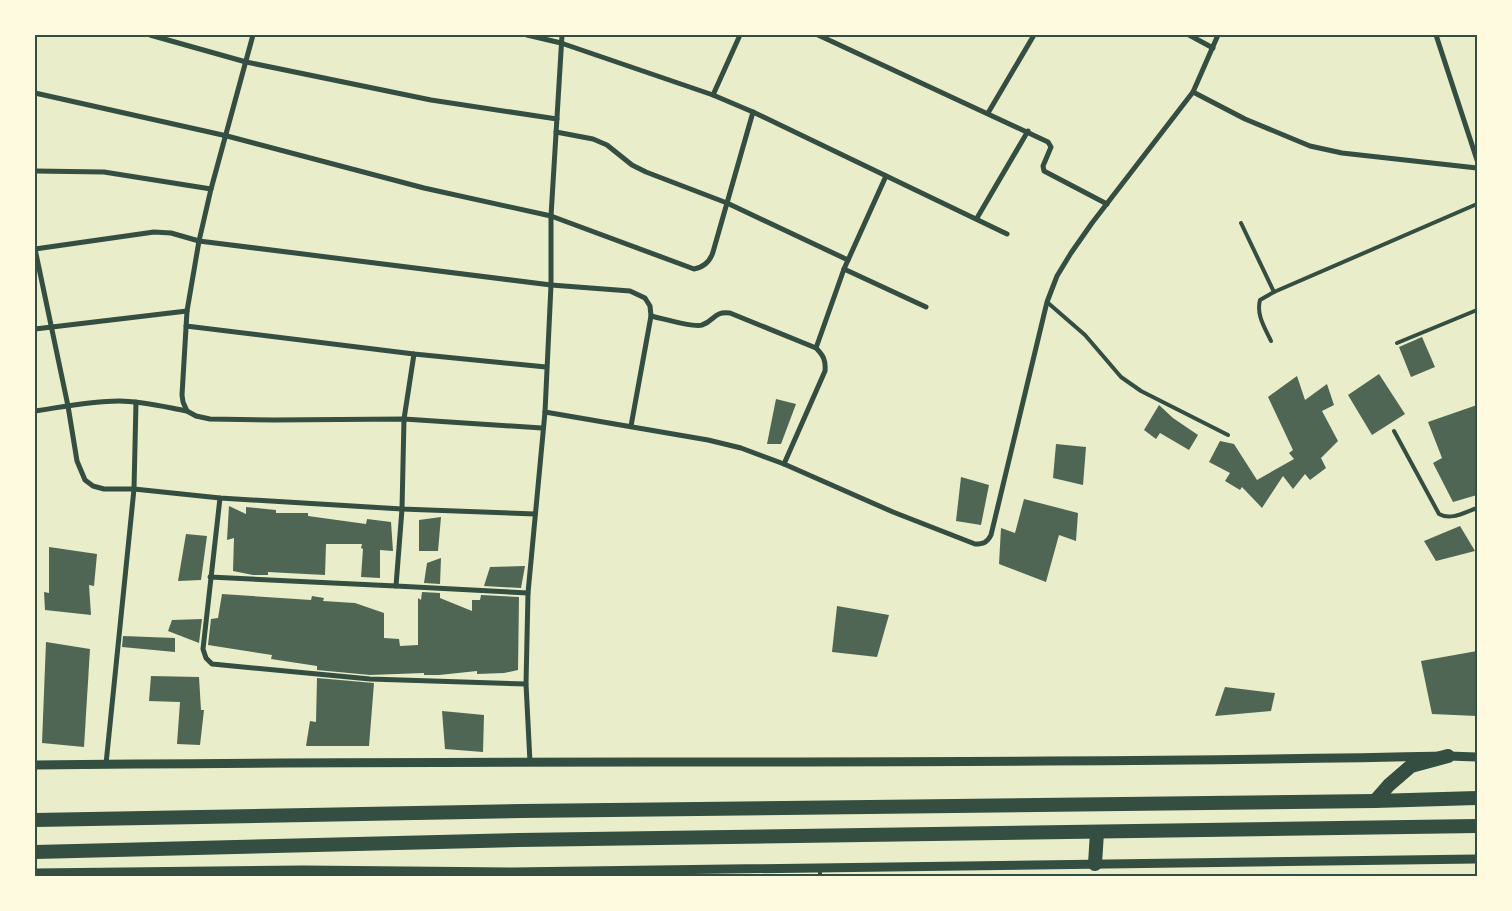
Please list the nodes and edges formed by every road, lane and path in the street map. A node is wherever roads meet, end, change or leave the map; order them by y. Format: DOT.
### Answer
graph roads {
  1 [pos="150,35"];
  2 [pos="253,35"];
  3 [pos="527,35"];
  4 [pos="562,35"];
  5 [pos="740,35"];
  6 [pos="818,35"];
  7 [pos="1034,35"];
  8 [pos="1189,35"];
  9 [pos="1218,35"];
  10 [pos="1436,35"];
  11 [pos="561,43"];
  12 [pos="1213,48"];
  13 [pos="246,62"];
  14 [pos="35,92"];
  15 [pos="1193,92"];
  16 [pos="713,95"];
  17 [pos="753,112"];
  18 [pos="988,113"];
  19 [pos="557,119"];
  20 [pos="1028,131"];
  21 [pos="556,132"];
  22 [pos="227,136"];
  23 [pos="1477,160"];
  24 [pos="1477,168"];
  25 [pos="35,171"];
  26 [pos="886,176"];
  27 [pos="212,189"];
  28 [pos="727,203"];
  29 [pos="1107,204"];
  30 [pos="1477,204"];
  31 [pos="551,216"];
  32 [pos="977,218"];
  33 [pos="1241,223"];
  34 [pos="1007,234"];
  35 [pos="200,241"];
  36 [pos="35,249"];
  37 [pos="848,260"];
  38 [pos="844,269"];
  39 [pos="550,285"];
  40 [pos="1274,292"];
  41 [pos="1047,302"];
  42 [pos="926,307"];
  43 [pos="1477,310"];
  44 [pos="187,311"];
  45 [pos="651,316"];
  46 [pos="186,326"];
  47 [pos="51,328"];
  48 [pos="35,329"];
  49 [pos="1271,341"];
  50 [pos="1397,343"];
  51 [pos="816,348"];
  52 [pos="414,354"];
  53 [pos="546,367"];
  54 [pos="136,402"];
  55 [pos="68,406"];
  56 [pos="35,411"];
  57 [pos="187,411"];
  58 [pos="545,412"];
  59 [pos="404,419"];
  60 [pos="631,426"];
  61 [pos="542,428"];
  62 [pos="1394,431"];
  63 [pos="1228,435"];
  64 [pos="784,464"];
  65 [pos="134,489"];
  66 [pos="220,498"];
  67 [pos="1477,508"];
  68 [pos="402,509"];
  69 [pos="535,514"];
  70 [pos="210,577"];
  71 [pos="396,586"];
  72 [pos="528,593"];
  73 [pos="526,684"];
  74 [pos="1448,756"];
  75 [pos="1477,757"];
  76 [pos="530,762"];
  77 [pos="106,764"];
  78 [pos="35,765"];
  79 [pos="1477,798"];
  80 [pos="1376,801"];
  81 [pos="35,820"];
  82 [pos="1477,826"];
  83 [pos="1097,832"];
  84 [pos="35,852"];
  85 [pos="1477,859"];
  86 [pos="1095,864"];
  87 [pos="820,872"];
  88 [pos="35,873"];
  89 [pos="513,874"];
  1 -- 13 [label="street"];
  2 -- 13 [label="street"];
  3 -- 11 [label="street"];
  4 -- 11 [label="street"];
  5 -- 16 [label="street"];
  6 -- 18 [label="street"];
  7 -- 18 [label="street"];
  8 -- 12 [label="street"];
  9 -- 12 [label="street"];
  10 -- 23 [label="street"];
  11 -- 16 [label="street"];
  11 -- 19 [label="street"];
  12 -- 15 [label="street"];
  13 -- 19 [label="street"];
  13 -- 22 [label="street"];
  14 -- 22 [label="street"];
  15 -- 24 [label="street"];
  15 -- 29 [label="street"];
  16 -- 17 [label="street"];
  17 -- 26 [label="street"];
  17 -- 28 [label="street"];
  18 -- 20 [label="street"];
  19 -- 21 [label="street"];
  20 -- 29 [label="street"];
  20 -- 32 [label="street"];
  21 -- 28 [label="street"];
  21 -- 31 [label="street"];
  22 -- 27 [label="street"];
  22 -- 31 [label="street"];
  25 -- 27 [label="street"];
  26 -- 32 [label="street"];
  26 -- 37 [label="street"];
  27 -- 35 [label="street"];
  28 -- 31 [label="street"];
  28 -- 37 [label="street"];
  29 -- 41 [label="street"];
  30 -- 40 [label="lane"];
  31 -- 39 [label="street"];
  32 -- 34 [label="street"];
  33 -- 40 [label="lane"];
  35 -- 36 [label="street"];
  35 -- 39 [label="street"];
  35 -- 44 [label="street"];
  36 -- 47 [label="street"];
  37 -- 38 [label="street"];
  38 -- 42 [label="street"];
  38 -- 51 [label="street"];
  39 -- 45 [label="street"];
  39 -- 53 [label="street"];
  40 -- 49 [label="lane"];
  41 -- 63 [label="lane"];
  41 -- 64 [label="street"];
  43 -- 50 [label="lane"];
  44 -- 46 [label="street"];
  44 -- 47 [label="street"];
  45 -- 51 [label="street"];
  45 -- 60 [label="street"];
  46 -- 52 [label="street"];
  46 -- 57 [label="street"];
  47 -- 48 [label="street"];
  47 -- 55 [label="street"];
  51 -- 64 [label="street"];
  52 -- 53 [label="street"];
  52 -- 59 [label="street"];
  53 -- 58 [label="street"];
  54 -- 55 [label="street"];
  54 -- 57 [label="street"];
  54 -- 65 [label="street"];
  55 -- 56 [label="street"];
  55 -- 65 [label="street"];
  57 -- 59 [label="street"];
  58 -- 60 [label="street"];
  58 -- 61 [label="street"];
  59 -- 61 [label="street"];
  59 -- 68 [label="street"];
  60 -- 64 [label="street"];
  61 -- 69 [label="street"];
  62 -- 67 [label="lane"];
  65 -- 66 [label="street"];
  65 -- 77 [label="street"];
  66 -- 68 [label="street"];
  66 -- 70 [label="street"];
  68 -- 69 [label="street"];
  68 -- 71 [label="street"];
  69 -- 72 [label="street"];
  70 -- 71 [label="street"];
  70 -- 73 [label="street"];
  71 -- 72 [label="street"];
  72 -- 73 [label="street"];
  73 -- 76 [label="street"];
  74 -- 75 [label="street"];
  74 -- 76 [label="street"];
  74 -- 80 [label="highway"];
  76 -- 77 [label="street"];
  77 -- 78 [label="street"];
  79 -- 80 [label="highway"];
  80 -- 81 [label="highway"];
  82 -- 83 [label="highway"];
  83 -- 84 [label="highway"];
  83 -- 86 [label="highway"];
  85 -- 86 [label="street"];
  86 -- 87 [label="street"];
  87 -- 89 [label="street"];
  88 -- 89 [label="street"];
}
